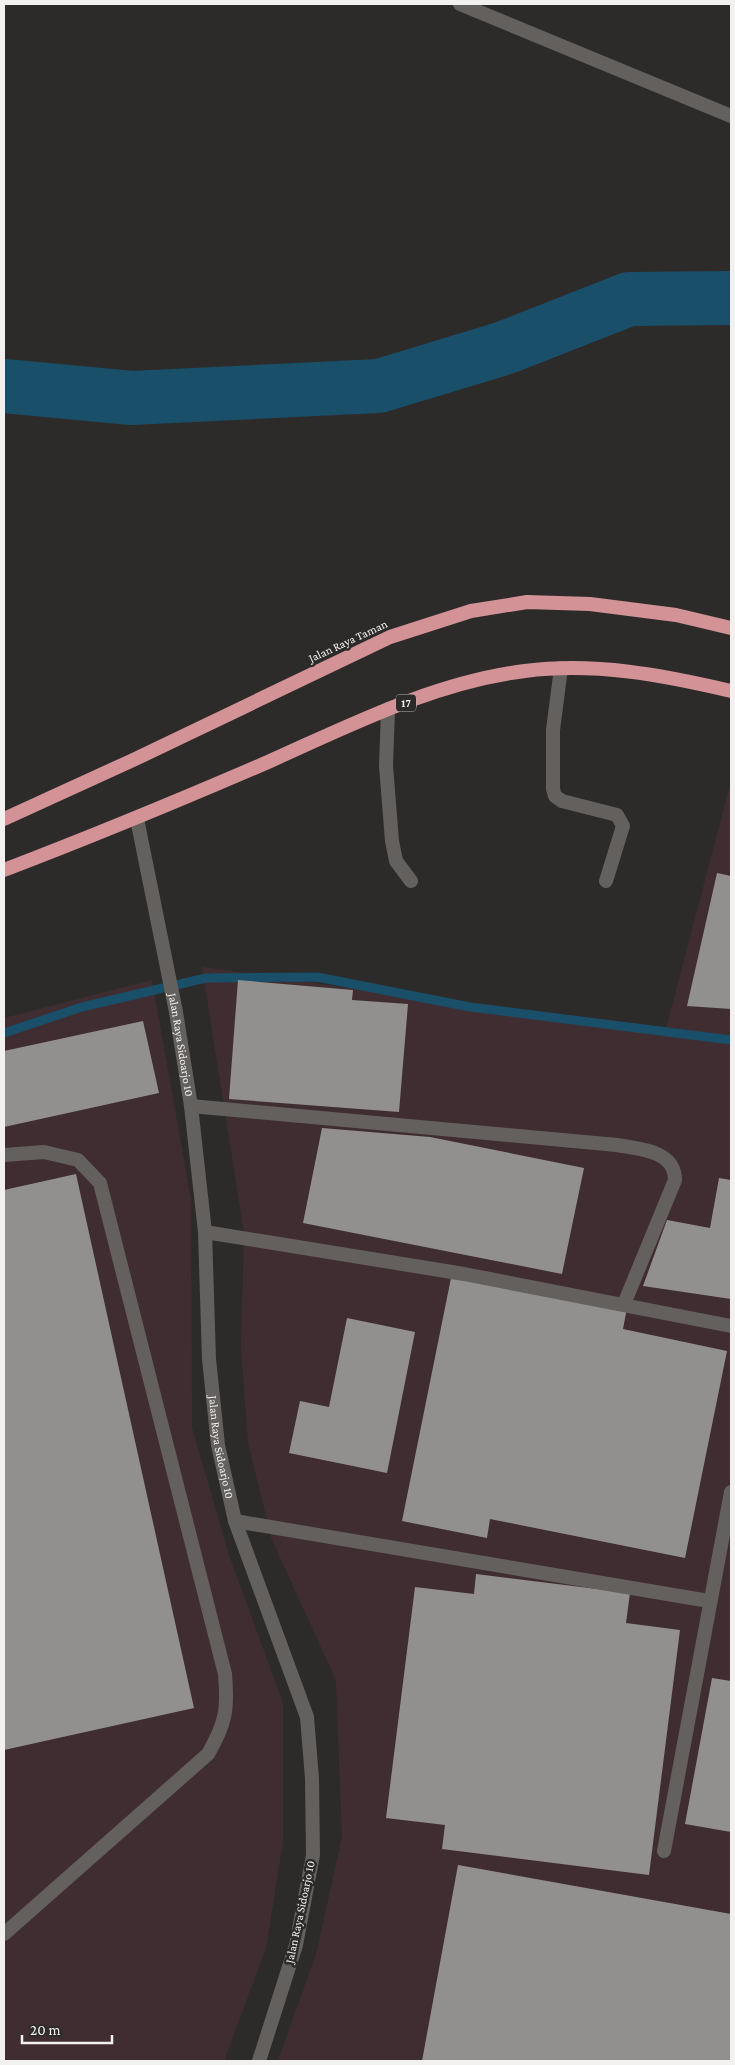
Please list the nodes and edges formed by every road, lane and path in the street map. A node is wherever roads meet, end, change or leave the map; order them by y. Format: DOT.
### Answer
graph roads {
  1 [pos="460,4"];
  2 [pos="731,116"];
  3 [pos="731,628"];
  4 [pos="561,668"];
  5 [pos="731,691"];
  6 [pos="388,709"];
  7 [pos="4,818"];
  8 [pos="137,819"];
  9 [pos="4,870"];
  10 [pos="411,880"];
  11 [pos="606,880"];
  12 [pos="191,1106"];
  13 [pos="4,1155"];
  14 [pos="205,1232"];
  15 [pos="624,1304"];
  16 [pos="731,1326"];
  17 [pos="731,1492"];
  18 [pos="235,1521"];
  19 [pos="709,1601"];
  20 [pos="664,1851"];
  21 [pos="4,1934"];
  22 [pos="259,2061"];
  1 -- 2 [label="street"];
  3 -- 7 [label="highway, Jalan Raya Taman"];
  4 -- 5 [label="highway, 17"];
  4 -- 6 [label="highway, 17"];
  4 -- 11 [label="street"];
  6 -- 8 [label="highway, 17"];
  6 -- 10 [label="street"];
  8 -- 9 [label="highway, 17"];
  8 -- 12 [label="street, Jalan Raya Sidoarjo 10"];
  12 -- 14 [label="street, Jalan Raya Sidoarjo 10"];
  12 -- 15 [label="street"];
  13 -- 21 [label="street"];
  14 -- 15 [label="street"];
  14 -- 18 [label="street, Jalan Raya Sidoarjo 10"];
  15 -- 16 [label="street"];
  17 -- 19 [label="street"];
  18 -- 19 [label="street"];
  18 -- 22 [label="street, Jalan Raya Sidoarjo 10"];
  19 -- 20 [label="street"];
}
